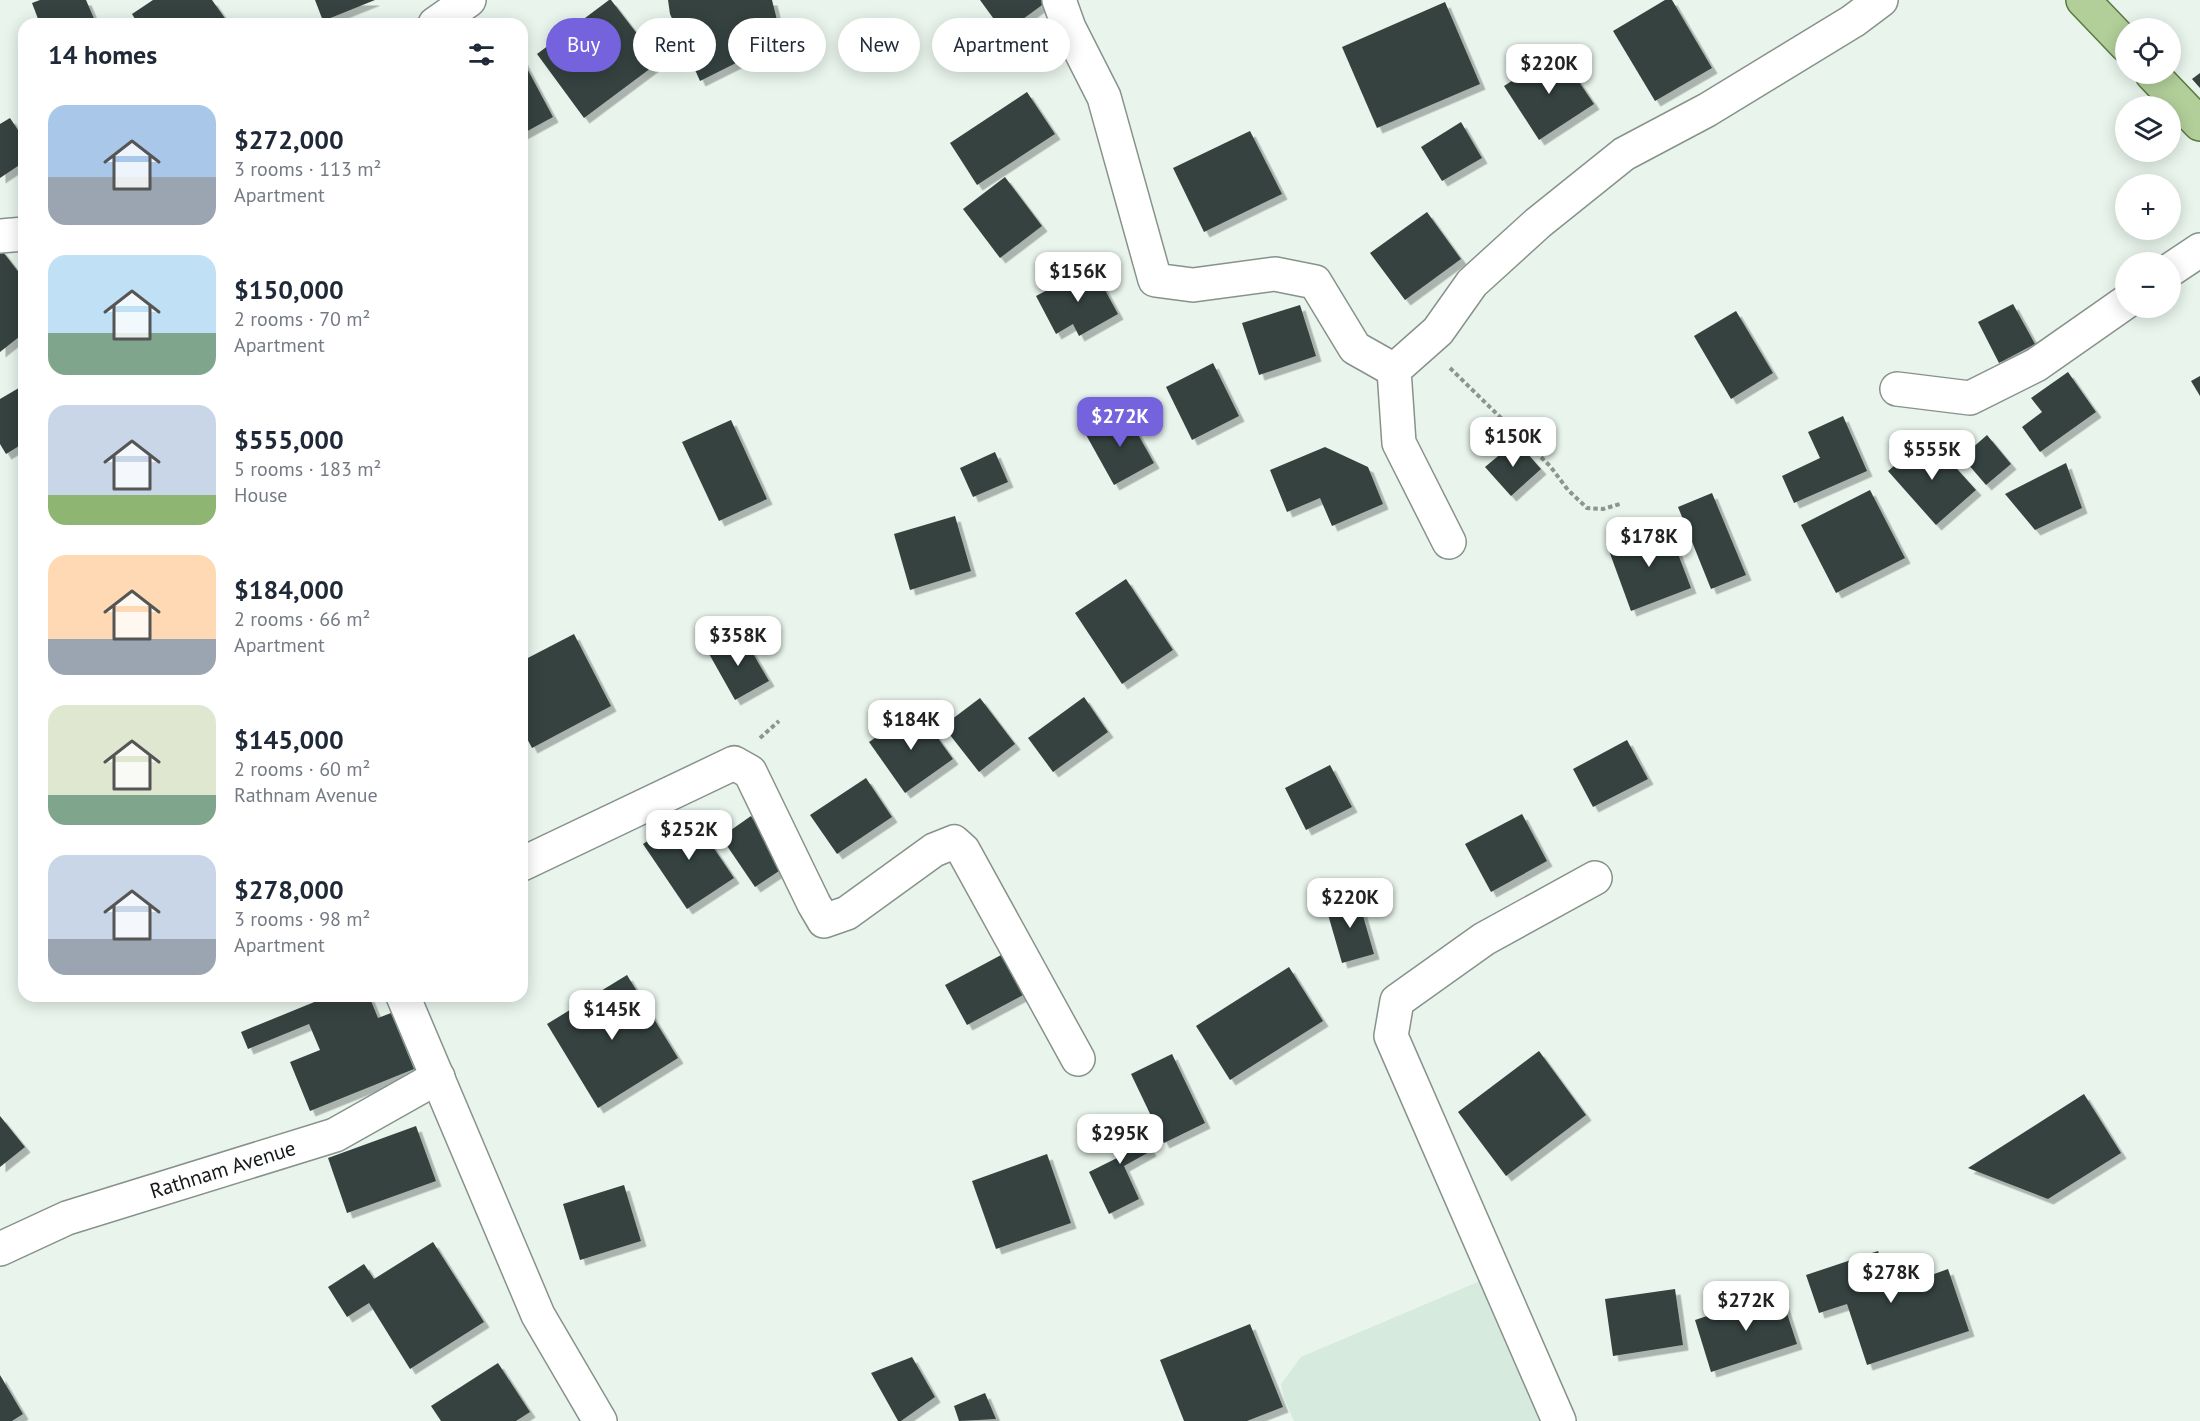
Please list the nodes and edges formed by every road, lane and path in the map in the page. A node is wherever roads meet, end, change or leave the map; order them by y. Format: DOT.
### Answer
graph roads {
  1 [pos="469,0"];
  2 [pos="1059,0"];
  3 [pos="1881,0"];
  4 [pos="2083,0"];
  5 [pos="444,18"];
  6 [pos="2115,33"];
  7 [pos="2162,84"];
  8 [pos="2200,124"];
  9 [pos="18,234"];
  10 [pos="0,236"];
  11 [pos="2200,250"];
  12 [pos="2181,263"];
  13 [pos="2115,310"];
  14 [pos="1424,342"];
  15 [pos="1394,370"];
  16 [pos="1897,388"];
  17 [pos="1620,504"];
  18 [pos="1449,542"];
  19 [pos="528,861"];
  20 [pos="1595,878"];
  21 [pos="406,1002"];
  22 [pos="1078,1059"];
  23 [pos="438,1077"];
  24 [pos="0,1249"];
  25 [pos="600,1421"];
  26 [pos="1559,1421"];
  1 -- 5 [label="street"];
  2 -- 15 [label="street"];
  3 -- 14 [label="street"];
  4 -- 6 [label="main road"];
  7 -- 8 [label="main road"];
  9 -- 10 [label="street"];
  11 -- 12 [label="street"];
  13 -- 16 [label="street"];
  14 -- 15 [label="street"];
  14 -- 17 [label="path"];
  15 -- 18 [label="street"];
  19 -- 22 [label="street"];
  20 -- 26 [label="street"];
  21 -- 23 [label="street"];
  23 -- 24 [label="street, Rathnam Avenue"];
  23 -- 25 [label="street"];
}
